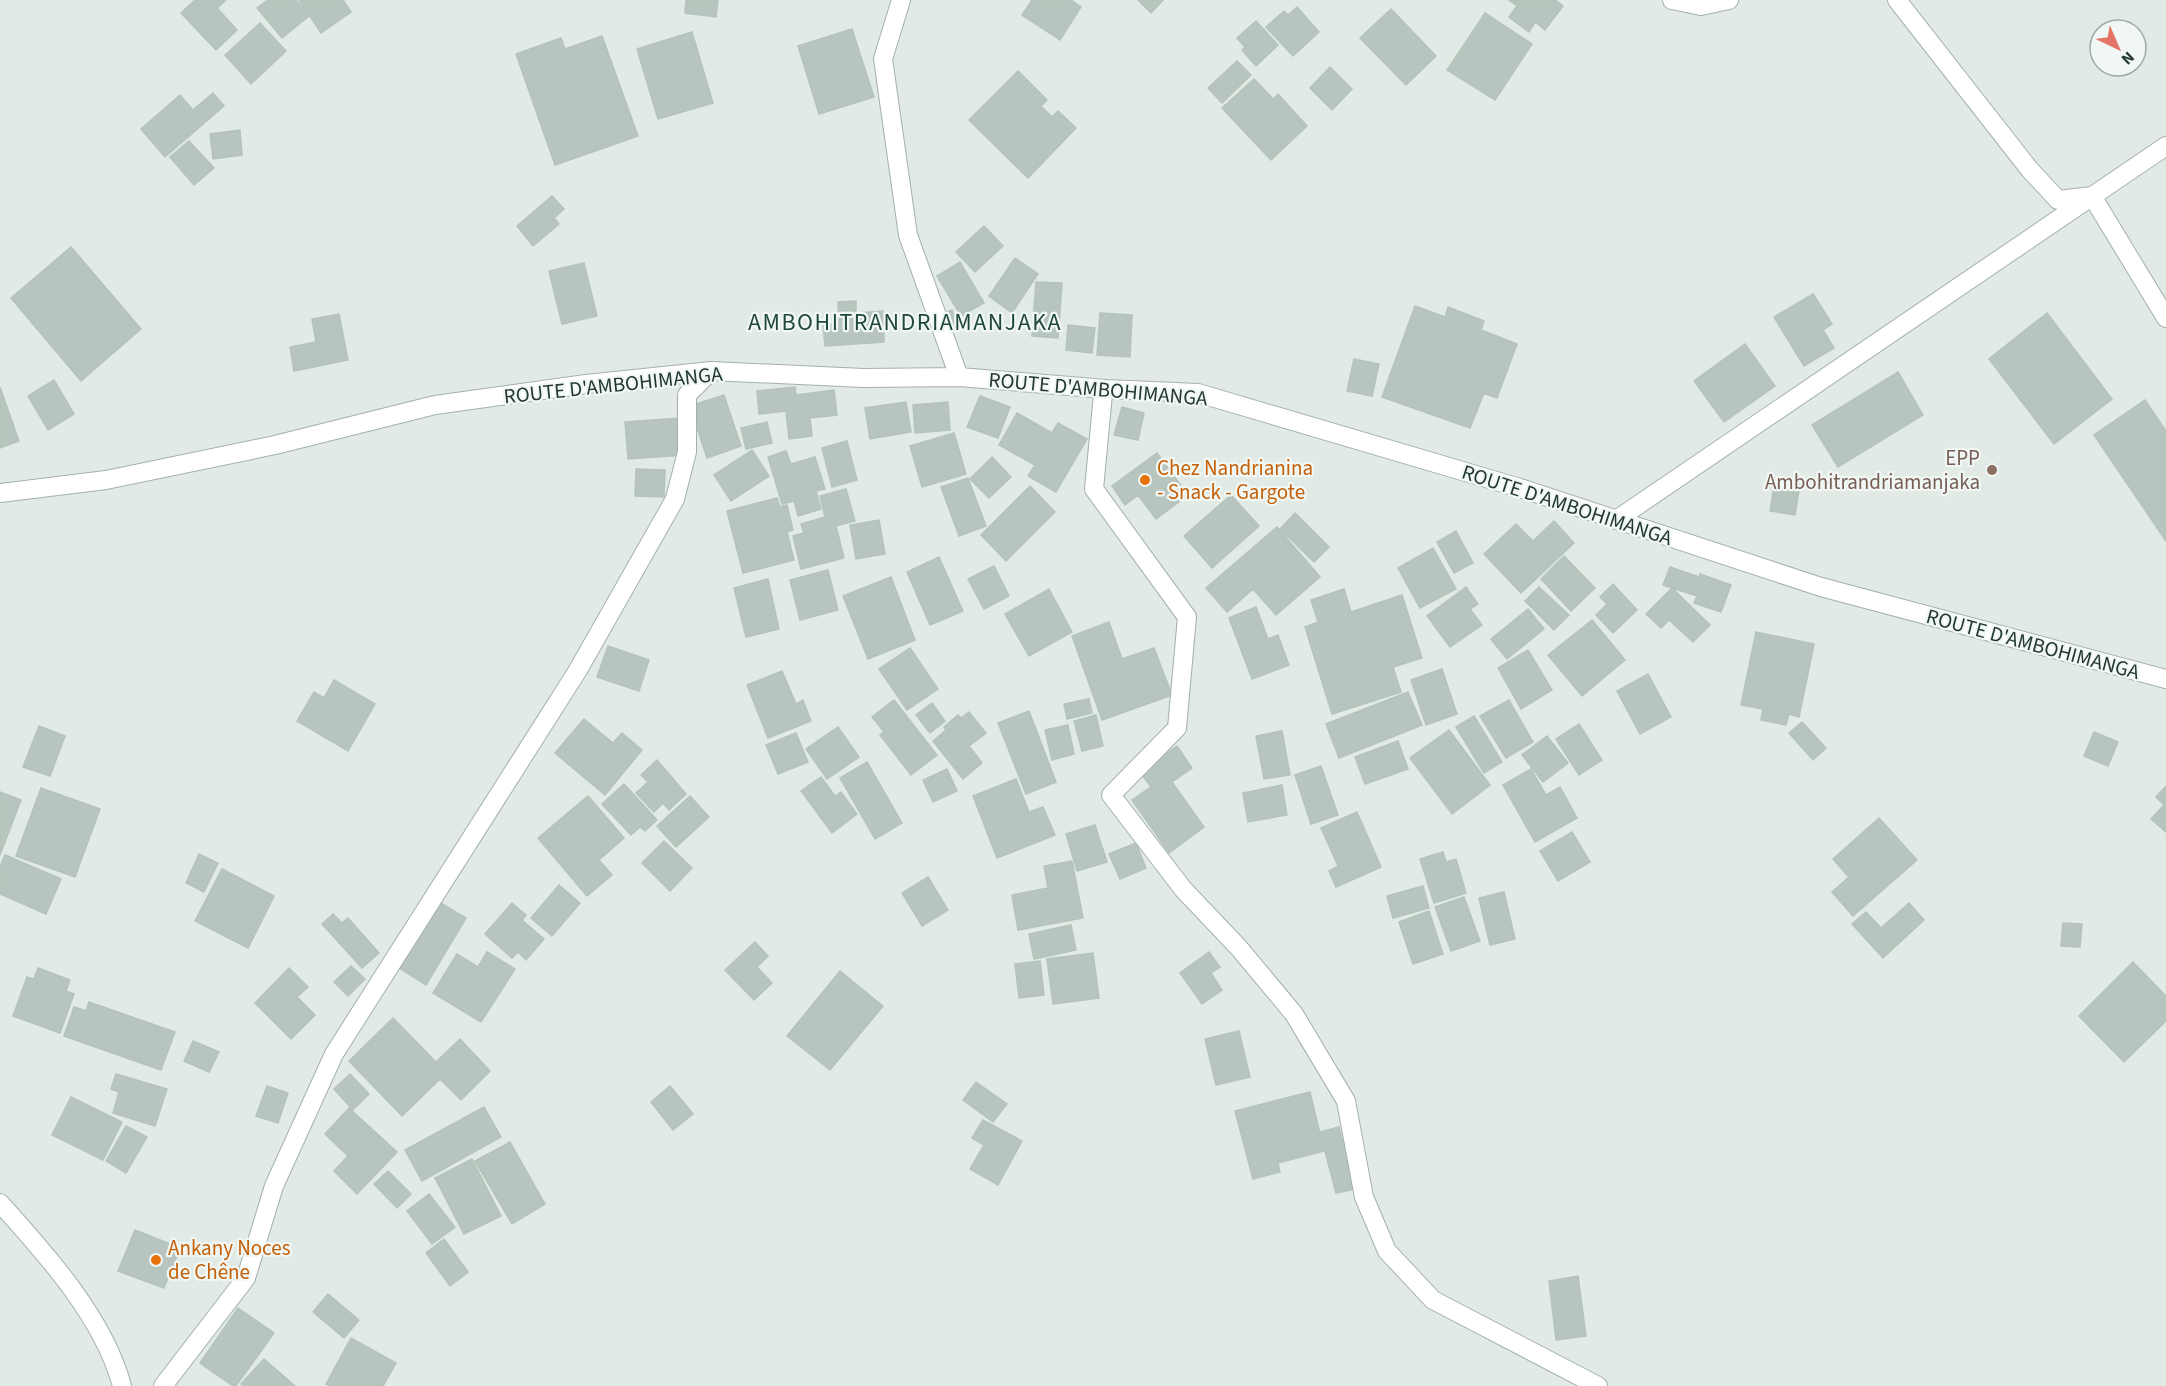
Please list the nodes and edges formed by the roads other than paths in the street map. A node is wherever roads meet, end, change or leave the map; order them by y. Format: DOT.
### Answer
graph roads {
  1 [pos="901,0"];
  2 [pos="1672,0"];
  3 [pos="1729,0"];
  4 [pos="1897,0"];
  5 [pos="2166,146"];
  6 [pos="2091,196"];
  7 [pos="2166,318"];
  8 [pos="711,371"];
  9 [pos="959,377"];
  10 [pos="1106,389"];
  11 [pos="0,493"];
  12 [pos="1616,520"];
  13 [pos="2166,679"];
  14 [pos="0,1203"];
  15 [pos="122,1386"];
  16 [pos="164,1386"];
  17 [pos="1598,1386"];
  1 -- 9 [label="street"];
  2 -- 3 [label="street"];
  4 -- 6 [label="street"];
  5 -- 6 [label="street"];
  6 -- 7 [label="street"];
  6 -- 12 [label="street"];
  8 -- 9 [label="street, ROUTE D'AMBOHIMANGA"];
  8 -- 11 [label="street, ROUTE D'AMBOHIMANGA"];
  8 -- 16 [label="street"];
  9 -- 10 [label="street, ROUTE D'AMBOHIMANGA"];
  10 -- 12 [label="street, ROUTE D'AMBOHIMANGA"];
  10 -- 17 [label="street"];
  12 -- 13 [label="street, ROUTE D'AMBOHIMANGA"];
  14 -- 15 [label="street"];
}
